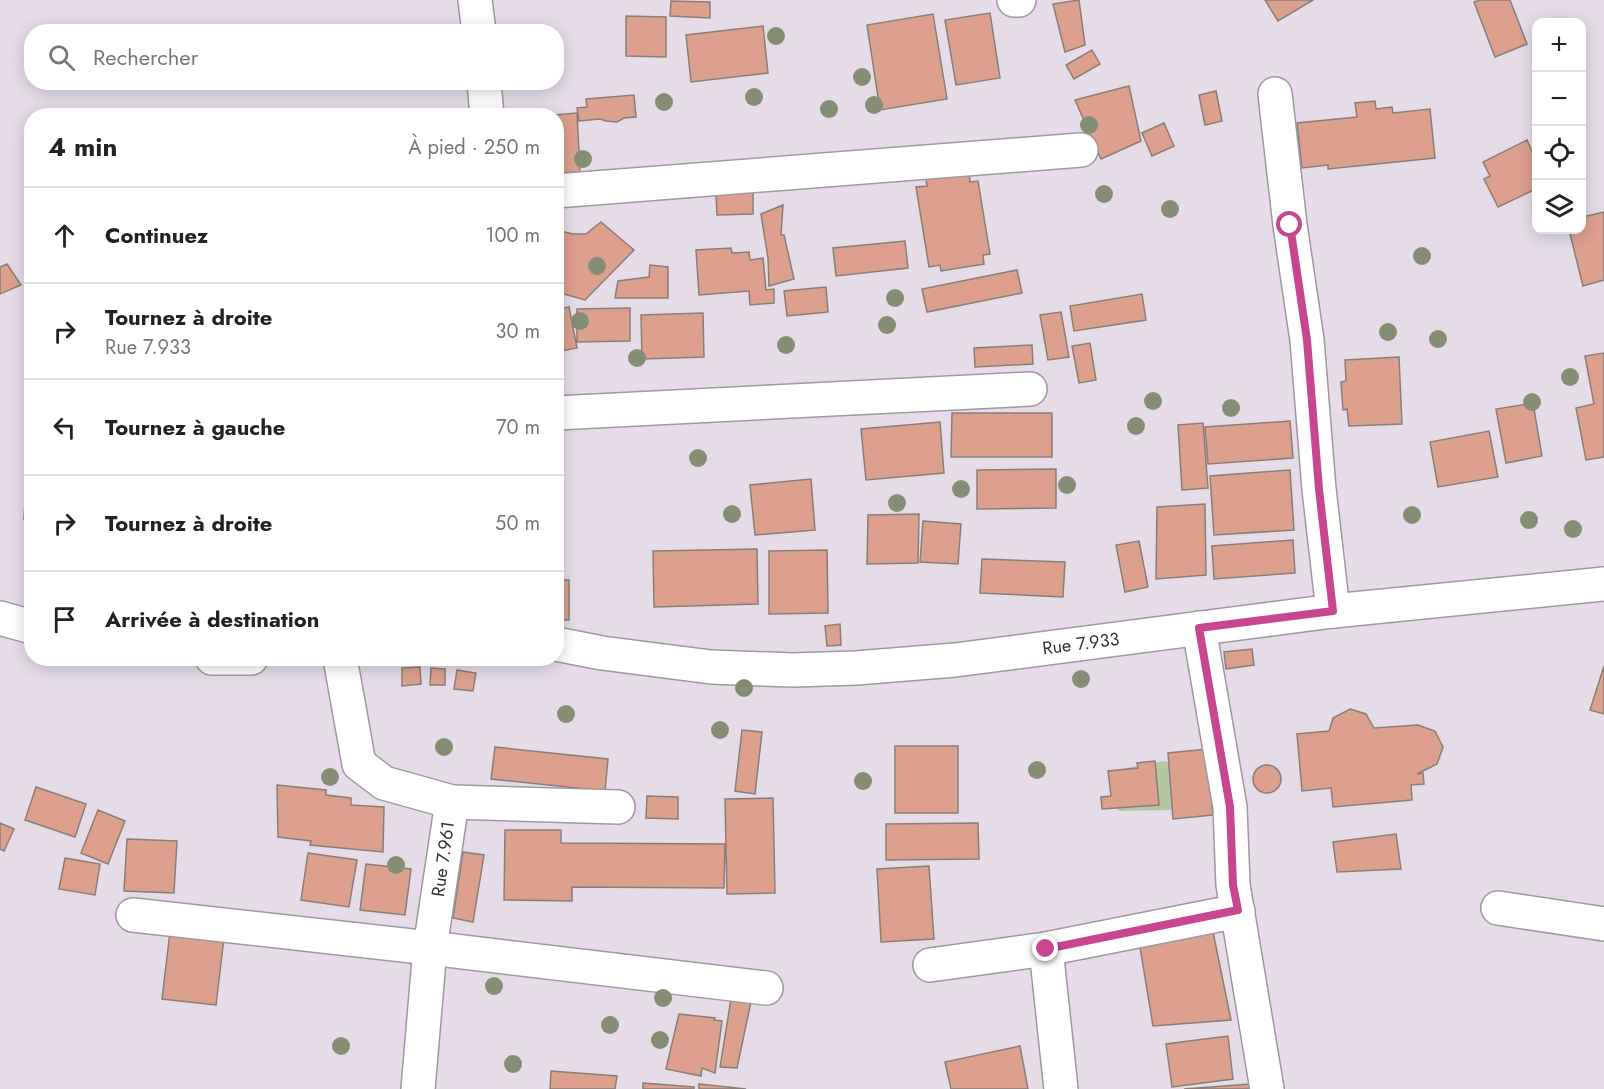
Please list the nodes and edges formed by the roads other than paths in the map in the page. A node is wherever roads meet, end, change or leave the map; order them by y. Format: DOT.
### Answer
graph roads {
  1 [pos="475,0"];
  2 [pos="1014,0"];
  3 [pos="1019,0"];
  4 [pos="478,24"];
  5 [pos="485,90"];
  6 [pos="1275,94"];
  7 [pos="487,108"];
  8 [pos="1081,150"];
  9 [pos="564,190"];
  10 [pos="1030,389"];
  11 [pos="564,413"];
  12 [pos="1604,584"];
  13 [pos="1333,611"];
  14 [pos="0,618"];
  15 [pos="24,625"];
  16 [pos="1199,628"];
  17 [pos="564,646"];
  18 [pos="341,666"];
  19 [pos="452,802"];
  20 [pos="618,807"];
  21 [pos="1497,908"];
  22 [pos="1238,910"];
  23 [pos="134,915"];
  24 [pos="1604,924"];
  25 [pos="430,948"];
  26 [pos="1046,949"];
  27 [pos="930,966"];
  28 [pos="766,988"];
  29 [pos="418,1089"];
  30 [pos="1061,1089"];
  31 [pos="1268,1089"];
  1 -- 4 [label="street"];
  2 -- 3 [label="street"];
  5 -- 7 [label="street"];
  6 -- 13 [label="street"];
  8 -- 9 [label="street"];
  10 -- 11 [label="street"];
  12 -- 13 [label="street, Rue 7.933"];
  13 -- 16 [label="street, Rue 7.933"];
  14 -- 15 [label="street"];
  16 -- 17 [label="street, Rue 7.933"];
  16 -- 22 [label="street"];
  18 -- 19 [label="street, Rue 7.961"];
  19 -- 20 [label="street"];
  19 -- 25 [label="street, Rue 7.961"];
  21 -- 24 [label="street"];
  22 -- 26 [label="street"];
  22 -- 31 [label="street"];
  23 -- 25 [label="street"];
  25 -- 28 [label="street"];
  25 -- 29 [label="street, Rue 7.961"];
  26 -- 27 [label="street"];
  26 -- 30 [label="street"];
}
